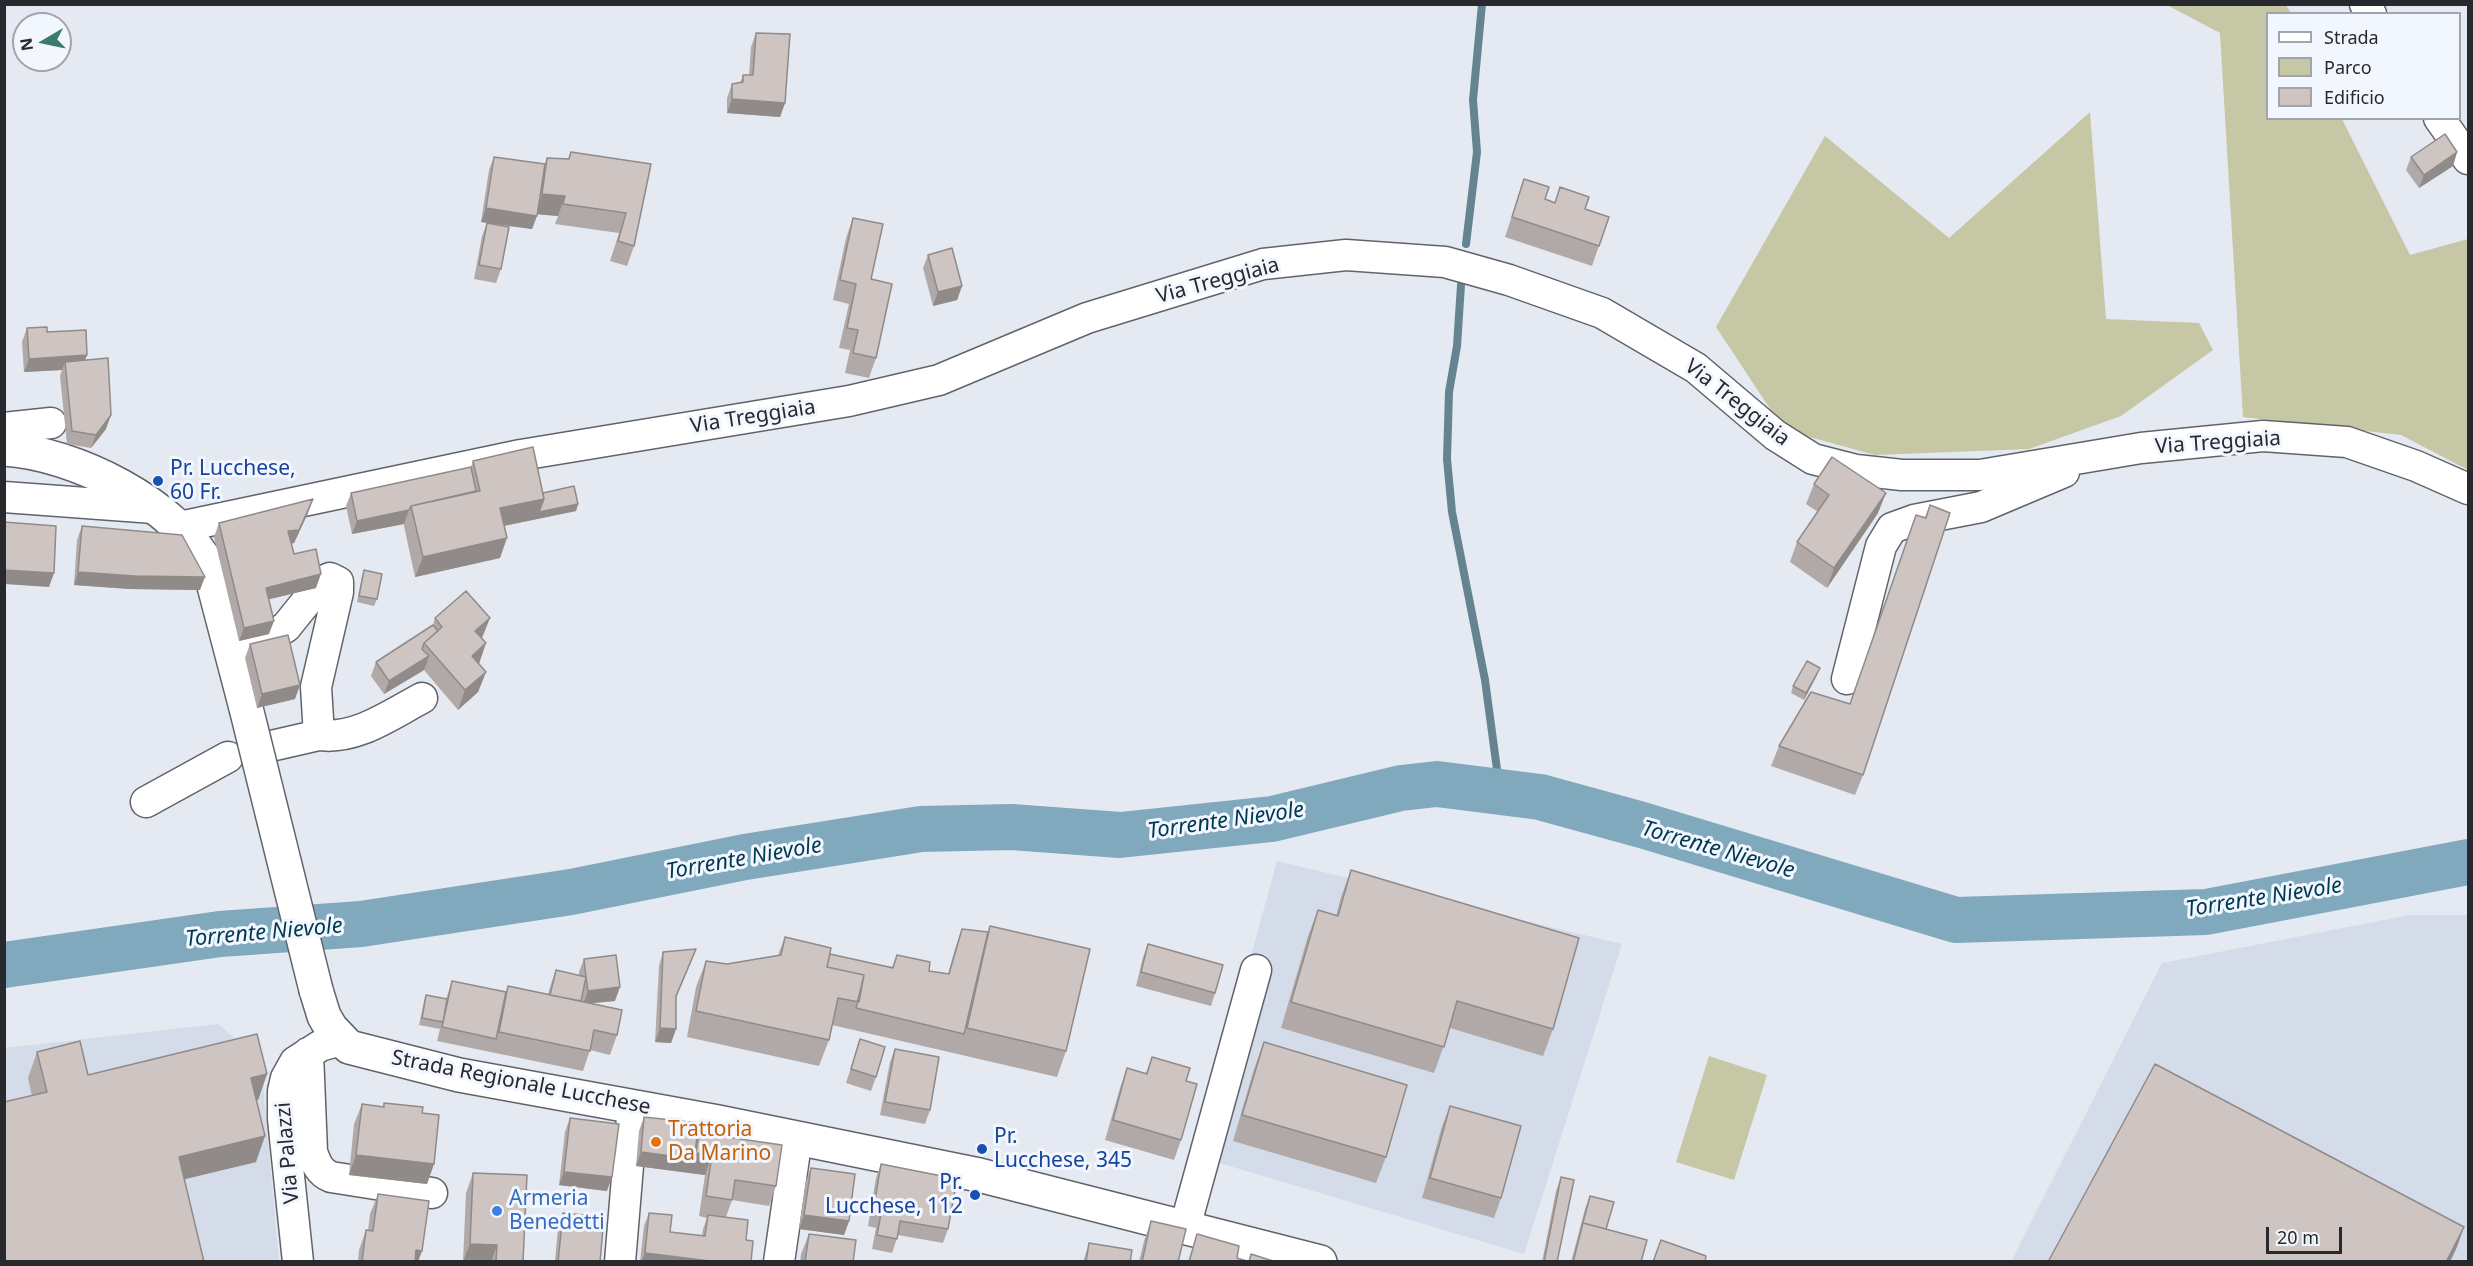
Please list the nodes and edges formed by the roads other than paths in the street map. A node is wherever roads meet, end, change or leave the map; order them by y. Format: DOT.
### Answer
graph roads {
  1 [pos="2440,120"];
  2 [pos="2469,159"];
  3 [pos="51,423"];
  4 [pos="4,428"];
  5 [pos="4,449"];
  6 [pos="2096,455"];
  7 [pos="2469,489"];
  8 [pos="4,497"];
  9 [pos="154,508"];
  10 [pos="180,527"];
  11 [pos="232,652"];
  12 [pos="1847,679"];
  13 [pos="422,698"];
  14 [pos="319,735"];
  15 [pos="271,746"];
  16 [pos="228,757"];
  17 [pos="146,802"];
  18 [pos="1256,970"];
  19 [pos="341,1040"];
  20 [pos="308,1053"];
  21 [pos="633,1106"];
  22 [pos="797,1137"];
  23 [pos="432,1193"];
  24 [pos="1185,1227"];
  25 [pos="298,1262"];
  26 [pos="620,1262"];
  27 [pos="779,1262"];
  28 [pos="1320,1262"];
  1 -- 2 [label="street"];
  3 -- 4 [label="street"];
  5 -- 9 [label="main road"];
  6 -- 7 [label="street, Via Treggiaia"];
  6 -- 10 [label="street, Via Treggiaia"];
  6 -- 12 [label="street"];
  8 -- 9 [label="street"];
  9 -- 10 [label="main road"];
  10 -- 11 [label="main road"];
  11 -- 14 [label="street"];
  11 -- 19 [label="main road, bridge"];
  13 -- 14 [label="street"];
  14 -- 15 [label="street"];
  16 -- 17 [label="street"];
  18 -- 24 [label="street"];
  19 -- 20 [label="street, Via Palazzi"];
  19 -- 21 [label="main road, Strada Regionale Lucchese"];
  20 -- 23 [label="street"];
  20 -- 25 [label="street, Via Palazzi"];
  21 -- 22 [label="main road, Strada Regionale Lucchese"];
  21 -- 26 [label="street"];
  22 -- 24 [label="main road, Strada Regionale Lucchese"];
  22 -- 27 [label="street"];
  24 -- 28 [label="main road, Strada Regionale Lucchese"];
}
